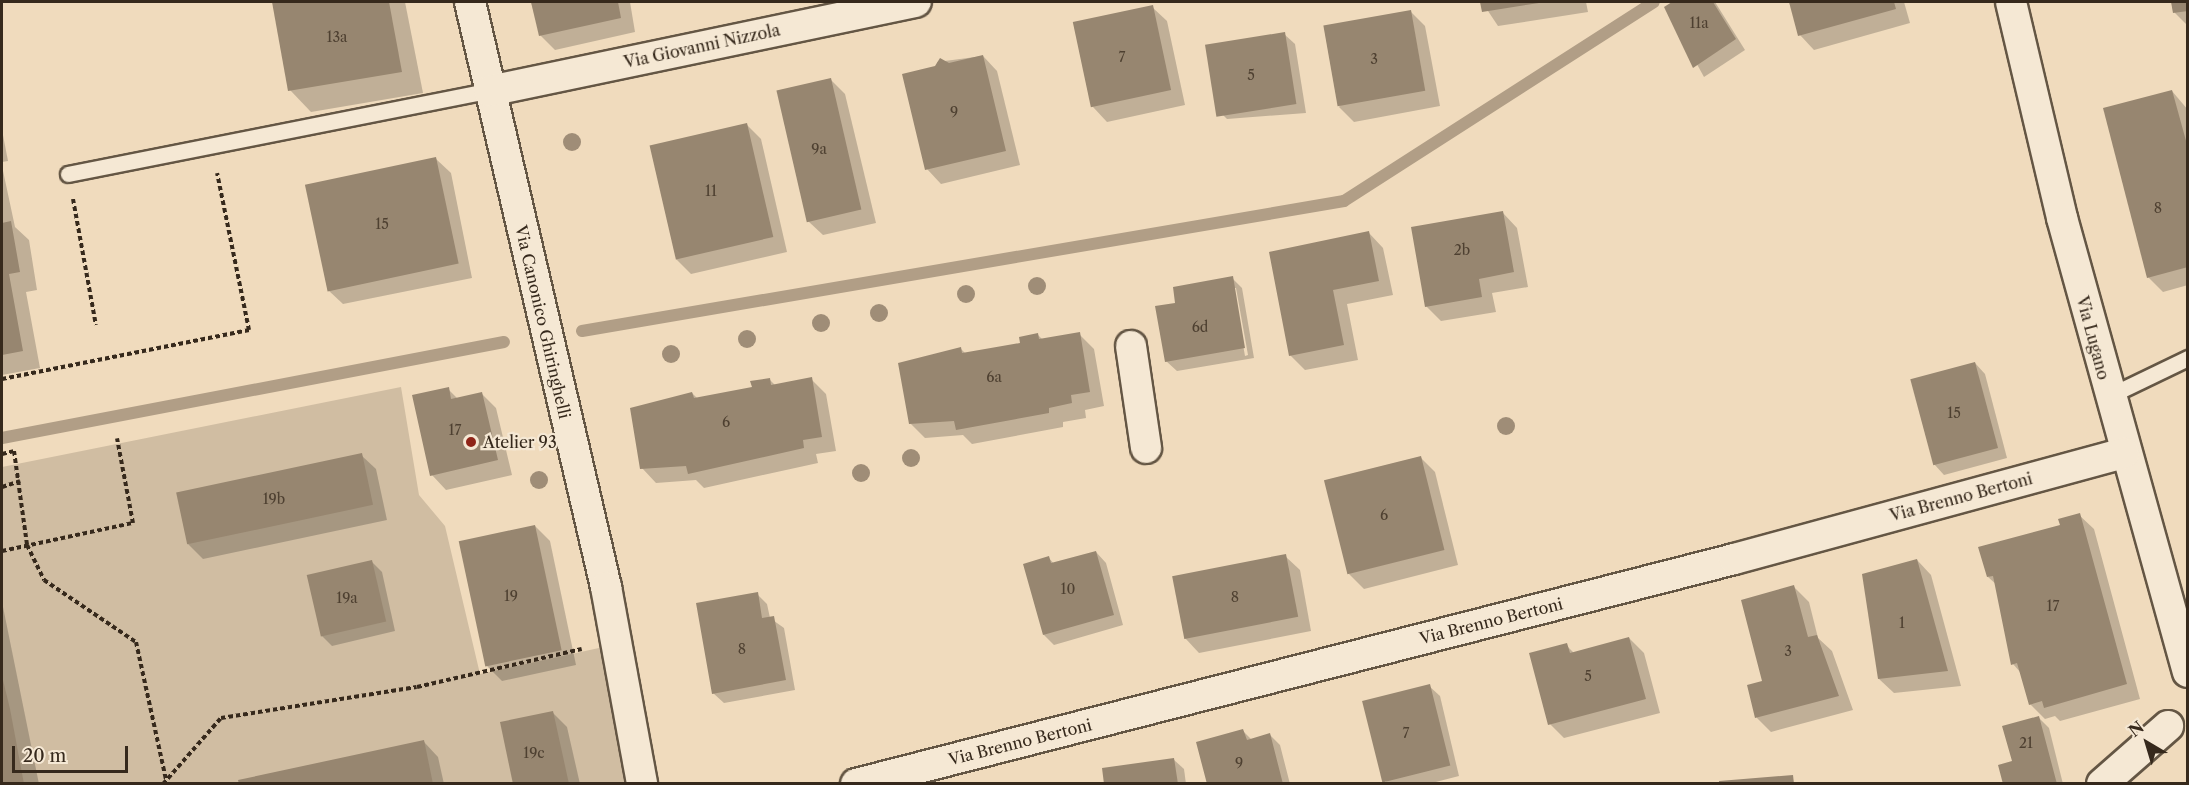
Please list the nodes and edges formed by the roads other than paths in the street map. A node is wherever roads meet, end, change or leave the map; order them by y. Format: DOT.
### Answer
graph roads {
  1 [pos="470,2"];
  2 [pos="916,2"];
  3 [pos="2011,2"];
  4 [pos="489,91"];
  5 [pos="68,174"];
  6 [pos="1131,346"];
  7 [pos="2187,358"];
  8 [pos="2109,396"];
  9 [pos="1146,448"];
  10 [pos="2124,453"];
  11 [pos="2187,672"];
  12 [pos="2168,726"];
  13 [pos="642,783"];
  14 [pos="856,783"];
  15 [pos="2102,783"];
  1 -- 4 [label="street, Via Canonico Ghiringhelli"];
  2 -- 4 [label="street, Via Giovanni Nizzola"];
  3 -- 8 [label="street, Via Lugano"];
  4 -- 5 [label="lane"];
  4 -- 13 [label="street, Via Canonico Ghiringhelli"];
  6 -- 9 [label="street"];
  7 -- 8 [label="lane"];
  8 -- 10 [label="street, Via Lugano"];
  10 -- 11 [label="street, Via Lugano"];
  10 -- 14 [label="street, Via Brenno Bertoni"];
  12 -- 15 [label="street"];
}
